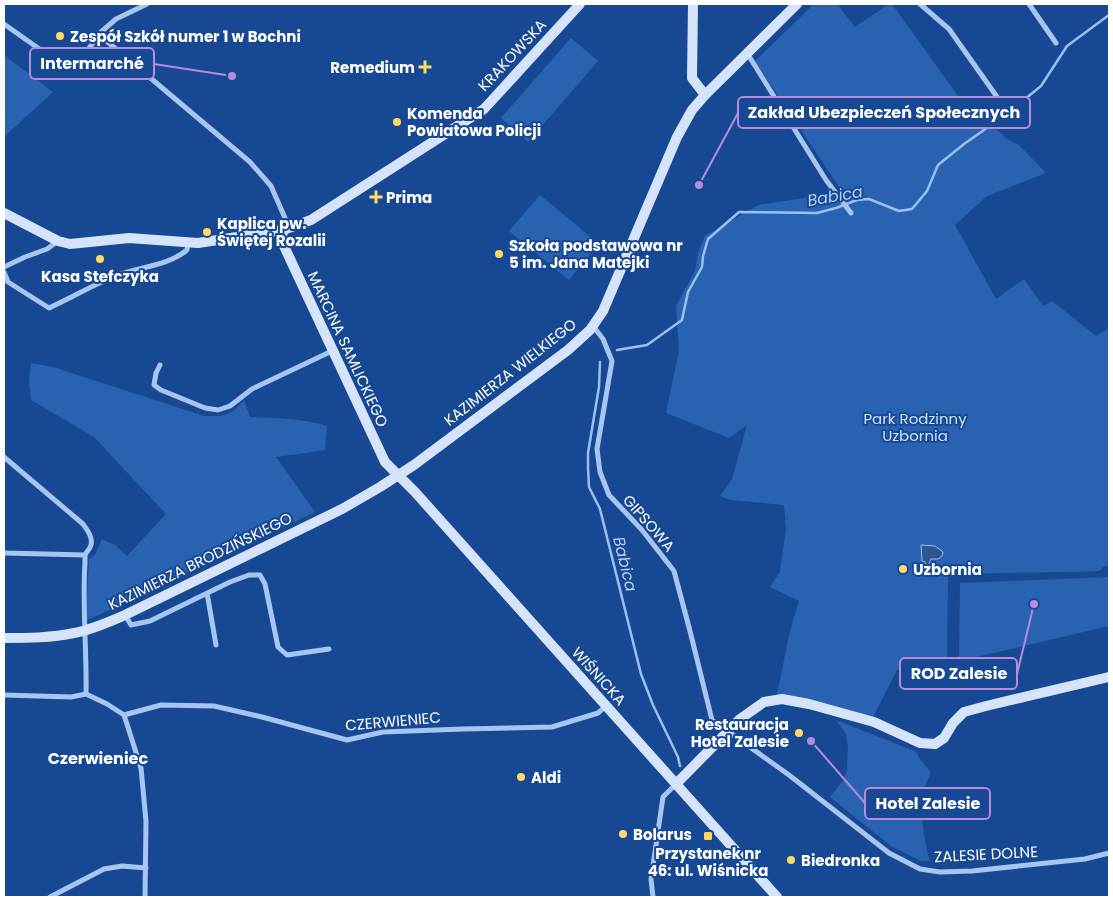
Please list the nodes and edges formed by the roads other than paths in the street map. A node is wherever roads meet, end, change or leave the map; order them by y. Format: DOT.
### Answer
graph roads {
  1 [pos="147,4"];
  2 [pos="580,4"];
  3 [pos="693,4"];
  4 [pos="797,4"];
  5 [pos="920,4"];
  6 [pos="1029,4"];
  7 [pos="4,24"];
  8 [pos="101,32"];
  9 [pos="1056,43"];
  10 [pos="747,53"];
  11 [pos="704,95"];
  12 [pos="1007,111"];
  13 [pos="849,211"];
  14 [pos="4,213"];
  15 [pos="283,230"];
  16 [pos="58,241"];
  17 [pos="188,243"];
  18 [pos="4,267"];
  19 [pos="4,272"];
  20 [pos="593,326"];
  21 [pos="332,351"];
  22 [pos="160,365"];
  23 [pos="4,457"];
  24 [pos="398,475"];
  25 [pos="4,553"];
  26 [pos="86,555"];
  27 [pos="207,593"];
  28 [pos="125,615"];
  29 [pos="84,630"];
  30 [pos="4,638"];
  31 [pos="216,644"];
  32 [pos="328,649"];
  33 [pos="1109,677"];
  34 [pos="86,694"];
  35 [pos="4,695"];
  36 [pos="606,706"];
  37 [pos="124,716"];
  38 [pos="728,731"];
  39 [pos="676,784"];
  40 [pos="1109,853"];
  41 [pos="146,868"];
  42 [pos="50,897"];
  43 [pos="145,897"];
  44 [pos="653,897"];
  45 [pos="777,897"];
  1 -- 8 [label="street"];
  2 -- 15 [label="street, KRAKOWSKA"];
  3 -- 11 [label="street"];
  4 -- 10 [label="street, KAZIMIERZA WIELKIEGO"];
  5 -- 12 [label="street"];
  6 -- 9 [label="street"];
  7 -- 8 [label="street"];
  8 -- 15 [label="street"];
  10 -- 11 [label="street, KAZIMIERZA WIELKIEGO"];
  10 -- 13 [label="street"];
  11 -- 20 [label="street, KAZIMIERZA WIELKIEGO"];
  14 -- 16 [label="street"];
  15 -- 17 [label="street, KRAKOWSKA"];
  15 -- 21 [label="street, MARCINA SAMLICKIEGO"];
  16 -- 17 [label="street, KRAKOWSKA"];
  16 -- 18 [label="street"];
  17 -- 19 [label="street"];
  20 -- 24 [label="street, KAZIMIERZA WIELKIEGO"];
  20 -- 38 [label="street, GIPSOWA"];
  21 -- 22 [label="street"];
  21 -- 24 [label="street, MARCINA SAMLICKIEGO"];
  23 -- 26 [label="street"];
  24 -- 28 [label="street, KAZIMIERZA BRODZIŃSKIEGO"];
  24 -- 36 [label="street, WIŚNICKA"];
  25 -- 26 [label="street"];
  26 -- 29 [label="street"];
  27 -- 28 [label="street"];
  27 -- 31 [label="street"];
  27 -- 32 [label="street"];
  28 -- 29 [label="street, KAZIMIERZA BRODZIŃSKIEGO"];
  29 -- 30 [label="street, KAZIMIERZA BRODZIŃSKIEGO"];
  29 -- 34 [label="street"];
  33 -- 38 [label="street"];
  34 -- 35 [label="street"];
  34 -- 37 [label="street"];
  36 -- 37 [label="street, CZERWIENIEC"];
  36 -- 39 [label="street, WIŚNICKA"];
  37 -- 41 [label="street"];
  38 -- 39 [label="street"];
  38 -- 40 [label="street, ZALESIE DOLNE"];
  39 -- 44 [label="street"];
  39 -- 45 [label="street, WIŚNICKA"];
  41 -- 42 [label="street"];
  41 -- 43 [label="street"];
}
